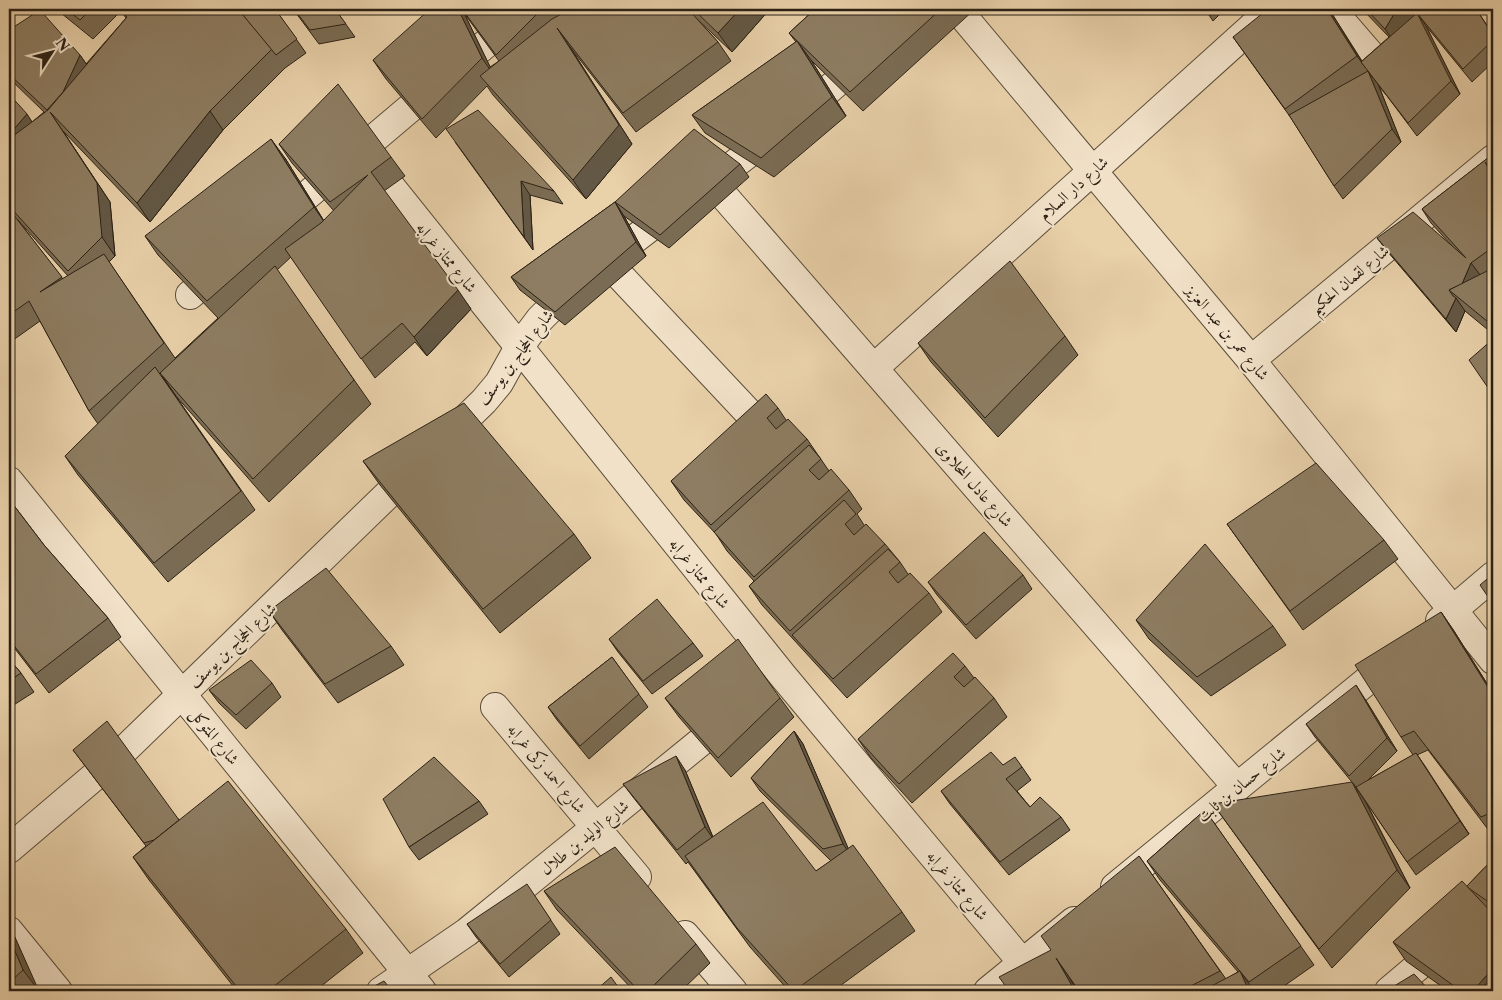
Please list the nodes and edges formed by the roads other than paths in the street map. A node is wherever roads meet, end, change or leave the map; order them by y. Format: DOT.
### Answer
graph roads {
  1 [pos="527,9"];
  2 [pos="907,9"];
  3 [pos="957,9"];
  4 [pos="1272,9"];
  5 [pos="1332,9"];
  6 [pos="1402,91"];
  7 [pos="361,149"];
  8 [pos="1493,159"];
  9 [pos="1093,170"];
  10 [pos="712,181"];
  11 [pos="606,261"];
  12 [pos="190,295"];
  13 [pos="519,347"];
  14 [pos="1252,360"];
  15 [pos="874,368"];
  16 [pos="760,425"];
  17 [pos="9,481"];
  18 [pos="1493,576"];
  19 [pos="1453,610"];
  20 [pos="1493,660"];
  21 [pos="783,676"];
  22 [pos="182,694"];
  23 [pos="495,707"];
  24 [pos="1238,787"];
  25 [pos="596,827"];
  26 [pos="9,849"];
  27 [pos="653,896"];
  28 [pos="1493,903"];
  29 [pos="672,918"];
  30 [pos="9,930"];
  31 [pos="1023,963"];
  32 [pos="415,982"];
  33 [pos="58,991"];
  34 [pos="381,991"];
  35 [pos="733,991"];
  36 [pos="988,991"];
  37 [pos="1046,991"];
  38 [pos="1389,991"];
  1 -- 7 [label="street"];
  2 -- 10 [label="street, شارع الحجاج بن يوسف"];
  3 -- 9 [label="street, شارع عمر بن عبد العزيز"];
  4 -- 9 [label="street, شارع دار السلام"];
  5 -- 6 [label="street"];
  7 -- 12 [label="street"];
  7 -- 13 [label="street, شارع ممتاز غرابه"];
  8 -- 14 [label="street, شارع لقمان الحكيم"];
  9 -- 14 [label="street, شارع عمر بن عبد العزيز"];
  9 -- 15 [label="street, شارع دار السلام"];
  10 -- 11 [label="street, شارع الحجاج بن يوسف"];
  10 -- 15 [label="street, شارع عادل المحلاوى"];
  11 -- 13 [label="street, شارع الحجاج بن يوسف"];
  11 -- 16 [label="street"];
  13 -- 21 [label="street, شارع ممتاز غرابه"];
  13 -- 22 [label="street, شارع الحجاج بن يوسف"];
  14 -- 19 [label="street, شارع عمر بن عبد العزيز"];
  15 -- 24 [label="street, شارع عادل المحلاوى"];
  17 -- 22 [label="street, شارع المتوكل"];
  18 -- 19 [label="street, شارع حسان بن ثابت"];
  19 -- 20 [label="street, شارع عمر بن عبد العزيز"];
  19 -- 24 [label="street, شارع حسان بن ثابت"];
  21 -- 25 [label="street, شارع الوليد بن طلال"];
  21 -- 31 [label="street, شارع ممتاز غرابه"];
  22 -- 26 [label="street, شارع الحجاج بن يوسف"];
  22 -- 32 [label="street, شارع المتوكل"];
  23 -- 25 [label="street, شارع احمد زكى غرابه"];
  24 -- 31 [label="street, شارع حسان بن ثابت"];
  25 -- 27 [label="street, شارع احمد زكى غرابه"];
  25 -- 32 [label="street, شارع الوليد بن طلال"];
  28 -- 38 [label="street"];
  29 -- 35 [label="street"];
  30 -- 33 [label="street"];
  31 -- 36 [label="street, شارع حسان بن ثابت"];
  31 -- 37 [label="street, شارع ممتاز غرابه"];
  32 -- 34 [label="street, شارع الوليد بن طلال"];
}
